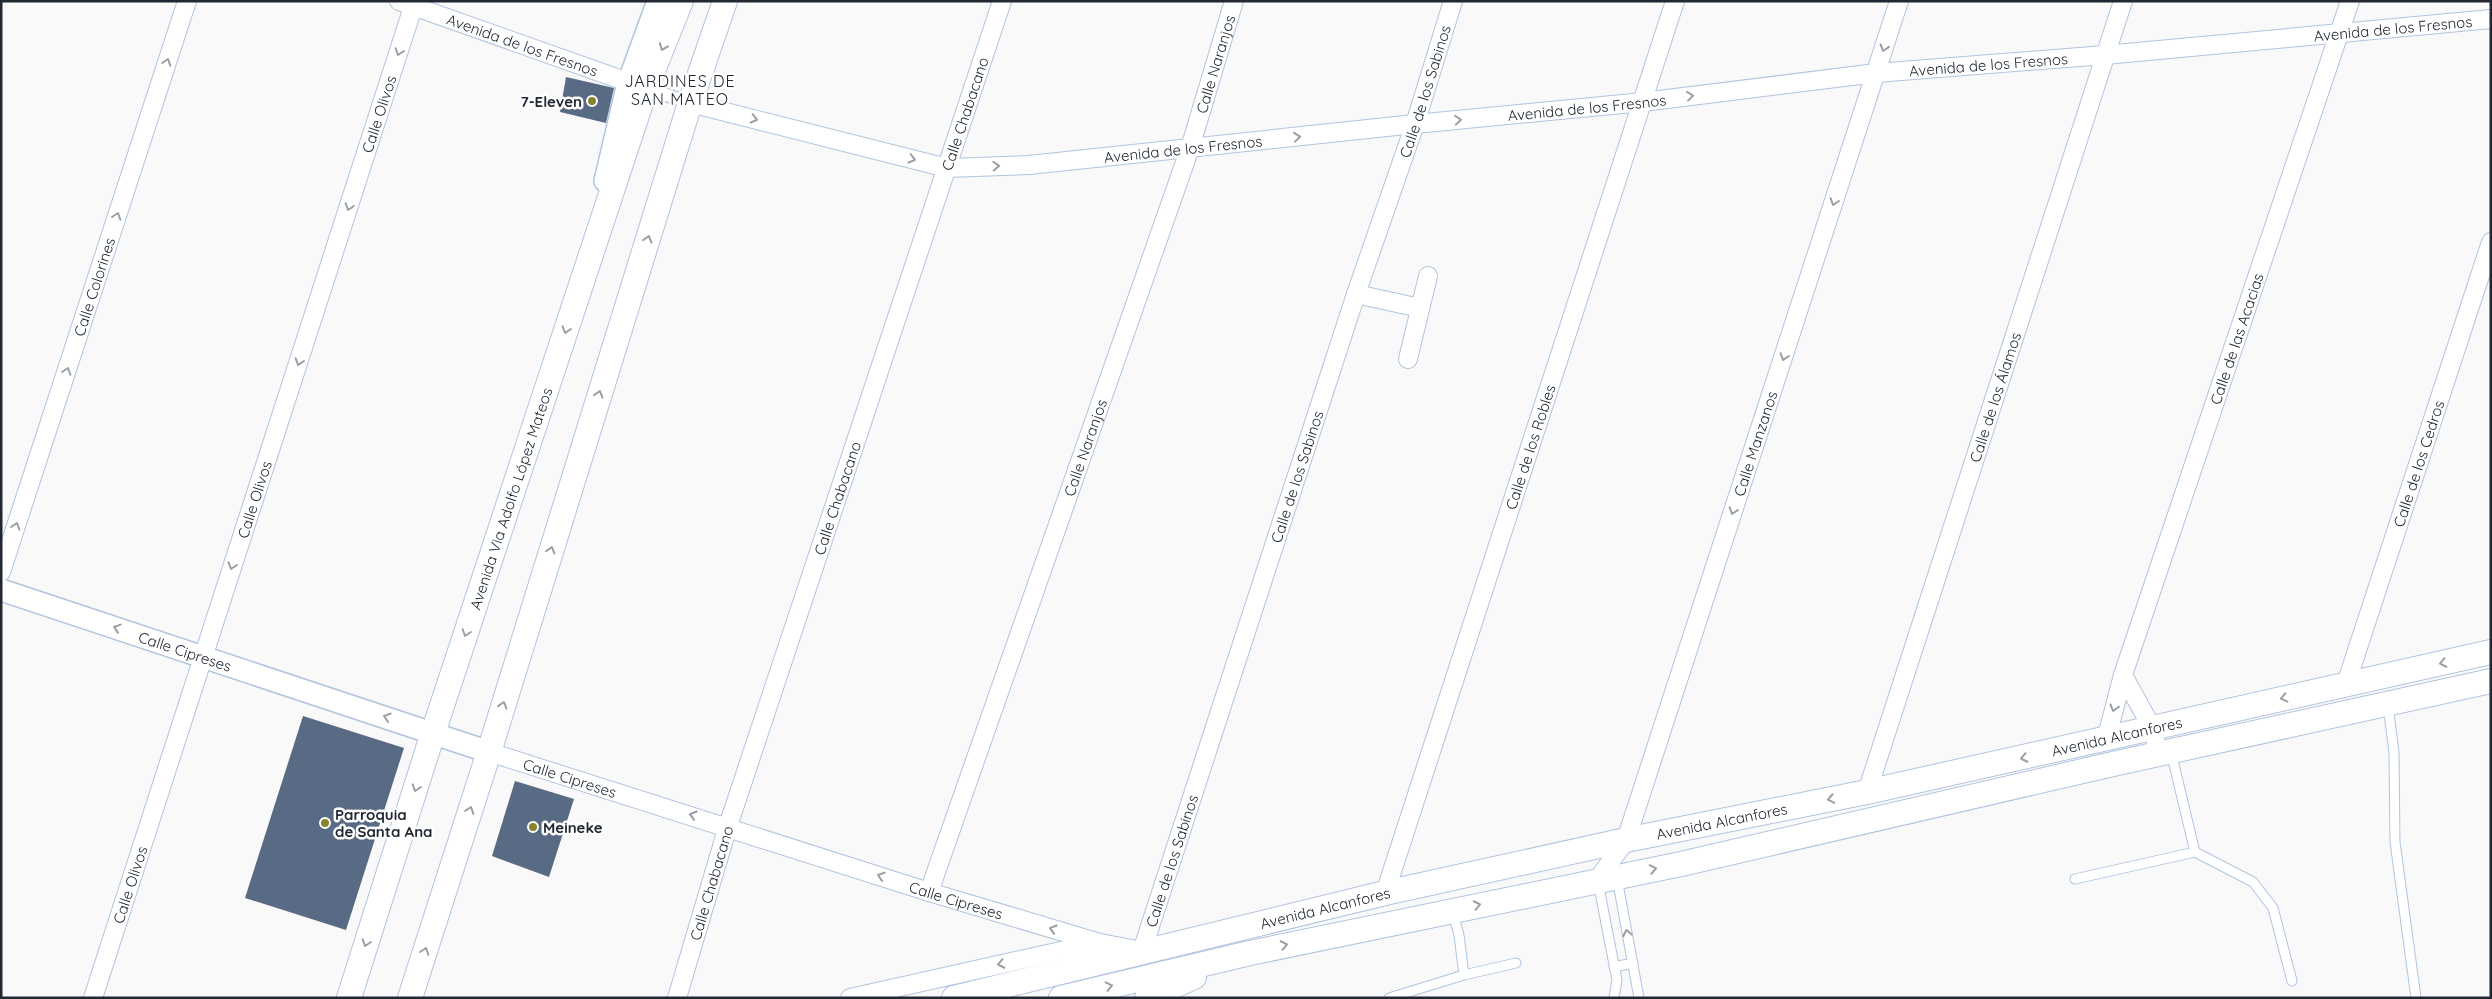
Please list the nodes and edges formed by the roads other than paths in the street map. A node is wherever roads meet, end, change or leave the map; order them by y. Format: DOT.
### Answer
graph roads {
  1 [pos="187,1"];
  2 [pos="658,1"];
  3 [pos="681,1"];
  4 [pos="1002,1"];
  5 [pos="1234,1"];
  6 [pos="1453,1"];
  7 [pos="1675,1"];
  8 [pos="1899,1"];
  9 [pos="2123,1"];
  10 [pos="2350,1"];
  11 [pos="410,3"];
  12 [pos="725,6"];
  13 [pos="2491,19"];
  14 [pos="2338,34"];
  15 [pos="2105,55"];
  16 [pos="1876,73"];
  17 [pos="637,86"];
  18 [pos="1643,102"];
  19 [pos="690,103"];
  20 [pos="1415,124"];
  21 [pos="1190,148"];
  22 [pos="947,168"];
  23 [pos="2491,242"];
  24 [pos="1428,276"];
  25 [pos="1356,294"];
  26 [pos="1420,308"];
  27 [pos="1408,359"];
  28 [pos="1,572"];
  29 [pos="1,590"];
  30 [pos="2491,652"];
  31 [pos="203,656"];
  32 [pos="2123,675"];
  33 [pos="2491,681"];
  34 [pos="2346,684"];
  35 [pos="2388,705"];
  36 [pos="2152,728"];
  37 [pos="433,733"];
  38 [pos="2106,740"];
  39 [pos="489,752"];
  40 [pos="2165,753"];
  41 [pos="1867,792"];
  42 [pos="728,826"];
  43 [pos="1626,840"];
  44 [pos="2195,852"];
  45 [pos="1607,878"];
  46 [pos="2075,879"];
  47 [pos="929,892"];
  48 [pos="1385,893"];
  49 [pos="1452,910"];
  50 [pos="1100,942"];
  51 [pos="1142,951"];
  52 [pos="1250,953"];
  53 [pos="1516,963"];
  54 [pos="1633,963"];
  55 [pos="1614,967"];
  56 [pos="1464,975"];
  57 [pos="2292,981"];
  58 [pos="93,998"];
  59 [pos="349,998"];
  60 [pos="410,998"];
  61 [pos="677,998"];
  62 [pos="850,998"];
  63 [pos="954,998"];
  64 [pos="1061,998"];
  65 [pos="1148,998"];
  66 [pos="1389,998"];
  67 [pos="1614,998"];
  68 [pos="1638,998"];
  69 [pos="2416,998"];
  28 -- 1 [label="street, Calle Colorines, one-way"];
  2 -- 17 [label="street"];
  3 -- 17 [label="main road, Avenida Via Adolfo López Mateos, one-way"];
  4 -- 22 [label="street, Calle Chabacano"];
  5 -- 21 [label="street, Calle Naranjos"];
  6 -- 20 [label="street, Calle de los Sabinos"];
  7 -- 18 [label="street, Calle de los Robles"];
  8 -- 16 [label="street, Calle Manzanos, one-way"];
  9 -- 15 [label="street, Calle de los Álamos"];
  10 -- 14 [label="street, Calle de las Acacias"];
  11 -- 17 [label="street, Avenida de los Fresnos"];
  11 -- 31 [label="street, Calle Olivos, one-way"];
  12 -- 19 [label="main road"];
  13 -- 14 [label="street, Avenida de los Fresnos"];
  14 -- 15 [label="street, Avenida de los Fresnos"];
  14 -- 32 [label="street, Calle de las Acacias"];
  15 -- 16 [label="street, Avenida de los Fresnos"];
  15 -- 41 [label="street, Calle de los Álamos"];
  18 -- 16 [label="street, Avenida de los Fresnos, one-way"];
  16 -- 43 [label="street, Calle Manzanos, one-way"];
  17 -- 19 [label="street"];
  17 -- 37 [label="main road, Avenida Via Adolfo López Mateos, one-way"];
  20 -- 18 [label="street, Avenida de los Fresnos, one-way"];
  18 -- 48 [label="street, Calle de los Robles"];
  19 -- 22 [label="street, Avenida de los Fresnos, one-way"];
  39 -- 19 [label="main road, one-way"];
  21 -- 20 [label="street, Avenida de los Fresnos, one-way"];
  20 -- 25 [label="street, Calle de los Sabinos"];
  22 -- 21 [label="street, Avenida de los Fresnos, one-way"];
  21 -- 47 [label="street, Calle Naranjos"];
  22 -- 42 [label="street, Calle Chabacano"];
  23 -- 34 [label="street, Calle de los Cedros"];
  24 -- 26 [label="street"];
  25 -- 26 [label="street"];
  25 -- 51 [label="street, Calle de los Sabinos"];
  26 -- 27 [label="street"];
  31 -- 29 [label="street, Calle Cipreses, one-way"];
  30 -- 34 [label="main road, Avenida Alcanfores, one-way"];
  37 -- 31 [label="street, Calle Cipreses, one-way"];
  31 -- 58 [label="street, Calle Olivos"];
  32 -- 36 [label="street"];
  32 -- 38 [label="street, Calle de las Acacias, one-way"];
  33 -- 35 [label="main road, Avenida Alcanfores"];
  34 -- 36 [label="main road, Avenida Alcanfores, one-way"];
  35 -- 40 [label="main road, Avenida Alcanfores"];
  35 -- 69 [label="lane"];
  36 -- 38 [label="main road, Avenida Alcanfores"];
  36 -- 40 [label="street"];
  37 -- 39 [label="street, Calle Cipreses"];
  37 -- 59 [label="main road, Avenida Via Adolfo López Mateos, one-way"];
  38 -- 41 [label="main road, Avenida Alcanfores, one-way"];
  42 -- 39 [label="street, Calle Cipreses, one-way"];
  60 -- 39 [label="main road, one-way"];
  40 -- 44 [label="lane"];
  45 -- 40 [label="main road, Avenida Alcanfores, one-way"];
  41 -- 43 [label="main road, Avenida Alcanfores, one-way"];
  47 -- 42 [label="street, Calle Cipreses, one-way"];
  42 -- 61 [label="street, Calle Chabacano"];
  43 -- 45 [label="street, Calle Manzanos"];
  43 -- 48 [label="main road, Avenida Alcanfores"];
  44 -- 46 [label="lane"];
  44 -- 57 [label="lane"];
  49 -- 45 [label="main road, Avenida Alcanfores, one-way"];
  54 -- 45 [label="lane, one-way"];
  45 -- 55 [label="lane"];
  50 -- 47 [label="street, Calle Cipreses, one-way"];
  48 -- 51 [label="main road, Avenida Alcanfores"];
  52 -- 49 [label="main road, Avenida Alcanfores, one-way"];
  49 -- 56 [label="lane"];
  50 -- 51 [label="street, Calle Cipreses"];
  50 -- 62 [label="street, one-way"];
  51 -- 63 [label="main road, Avenida Alcanfores"];
  64 -- 52 [label="main road, Avenida Alcanfores, one-way"];
  52 -- 65 [label="main road"];
  53 -- 56 [label="lane"];
  54 -- 55 [label="lane"];
  54 -- 68 [label="lane"];
  55 -- 67 [label="lane"];
  56 -- 66 [label="lane"];
}
